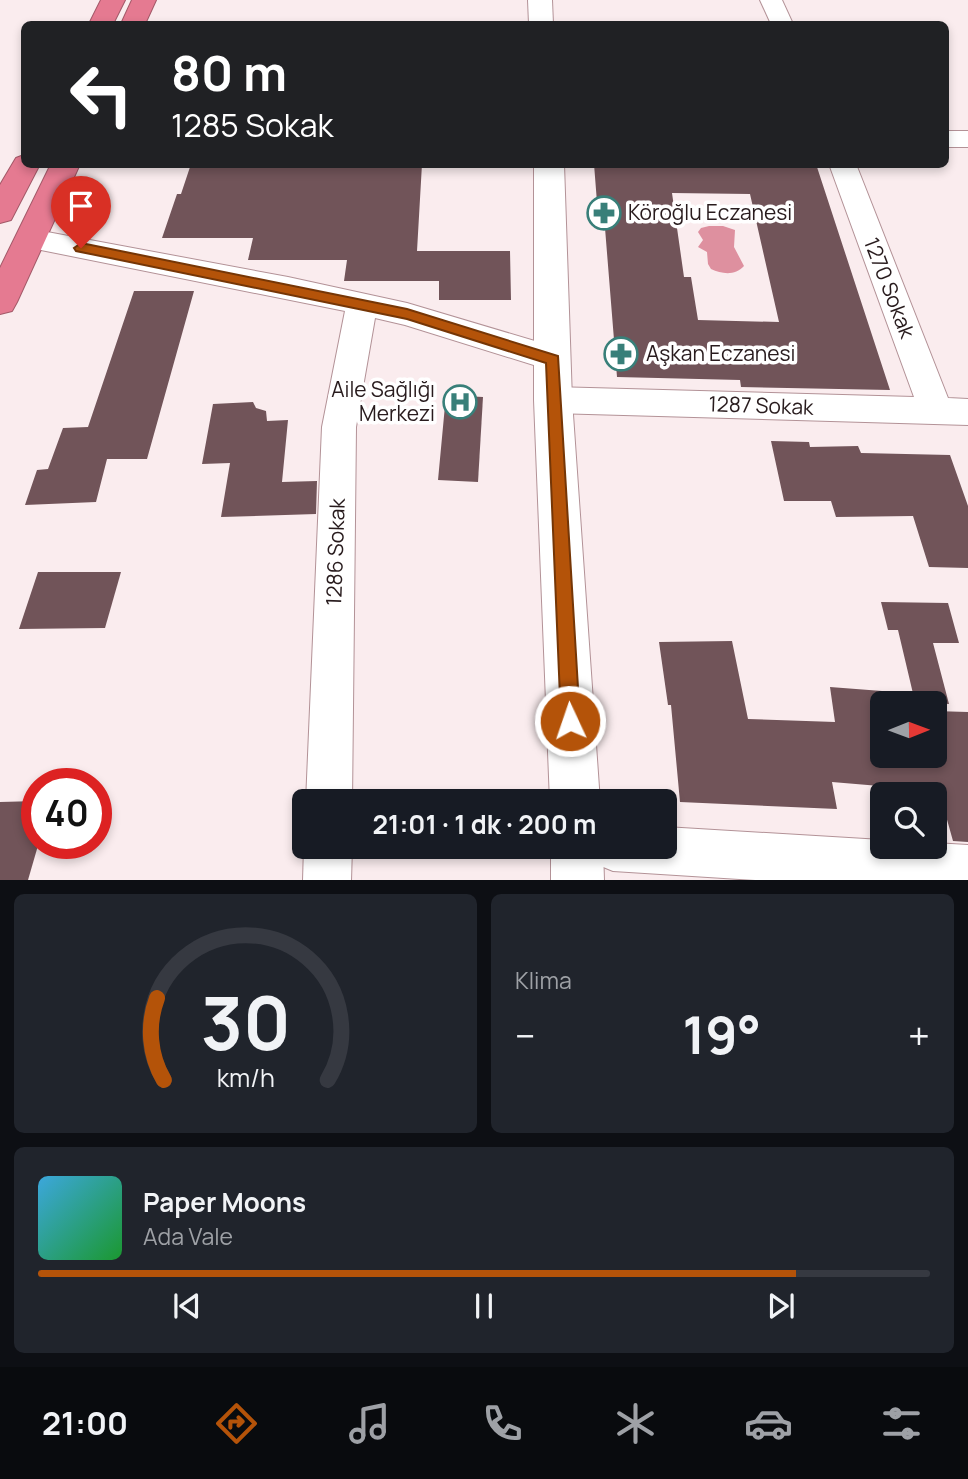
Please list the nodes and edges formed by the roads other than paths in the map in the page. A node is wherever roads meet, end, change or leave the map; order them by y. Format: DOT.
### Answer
graph roads {
  1 [pos="113,0"];
  2 [pos="144,0"];
  3 [pos="540,0"];
  4 [pos="771,0"];
  5 [pos="102,21"];
  6 [pos="134,21"];
  7 [pos="541,21"];
  8 [pos="781,21"];
  9 [pos="949,139"];
  10 [pos="968,139"];
  11 [pos="24,168"];
  12 [pos="64,168"];
  13 [pos="549,168"];
  14 [pos="844,168"];
  15 [pos="0,213"];
  16 [pos="31,239"];
  17 [pos="0,302"];
  18 [pos="362,305"];
  19 [pos="553,359"];
  20 [pos="553,400"];
  21 [pos="952,412"];
  22 [pos="329,789"];
  23 [pos="574,789"];
  24 [pos="677,851"];
  25 [pos="328,859"];
  26 [pos="577,859"];
  27 [pos="968,869"];
  28 [pos="327,880"];
  29 [pos="578,880"];
  1 -- 5 [label="highway"];
  2 -- 6 [label="highway"];
  3 -- 7 [label="street"];
  4 -- 8 [label="street"];
  9 -- 10 [label="street"];
  11 -- 15 [label="highway"];
  12 -- 16 [label="highway"];
  13 -- 19 [label="street"];
  14 -- 21 [label="street, 1270 Sokak"];
  16 -- 17 [label="highway"];
  16 -- 18 [label="street"];
  18 -- 19 [label="street"];
  18 -- 22 [label="street, 1286 Sokak"];
  19 -- 20 [label="street"];
  20 -- 21 [label="street, 1287 Sokak"];
  20 -- 23 [label="street"];
  24 -- 27 [label="street"];
  25 -- 28 [label="street"];
  26 -- 29 [label="street"];
}
